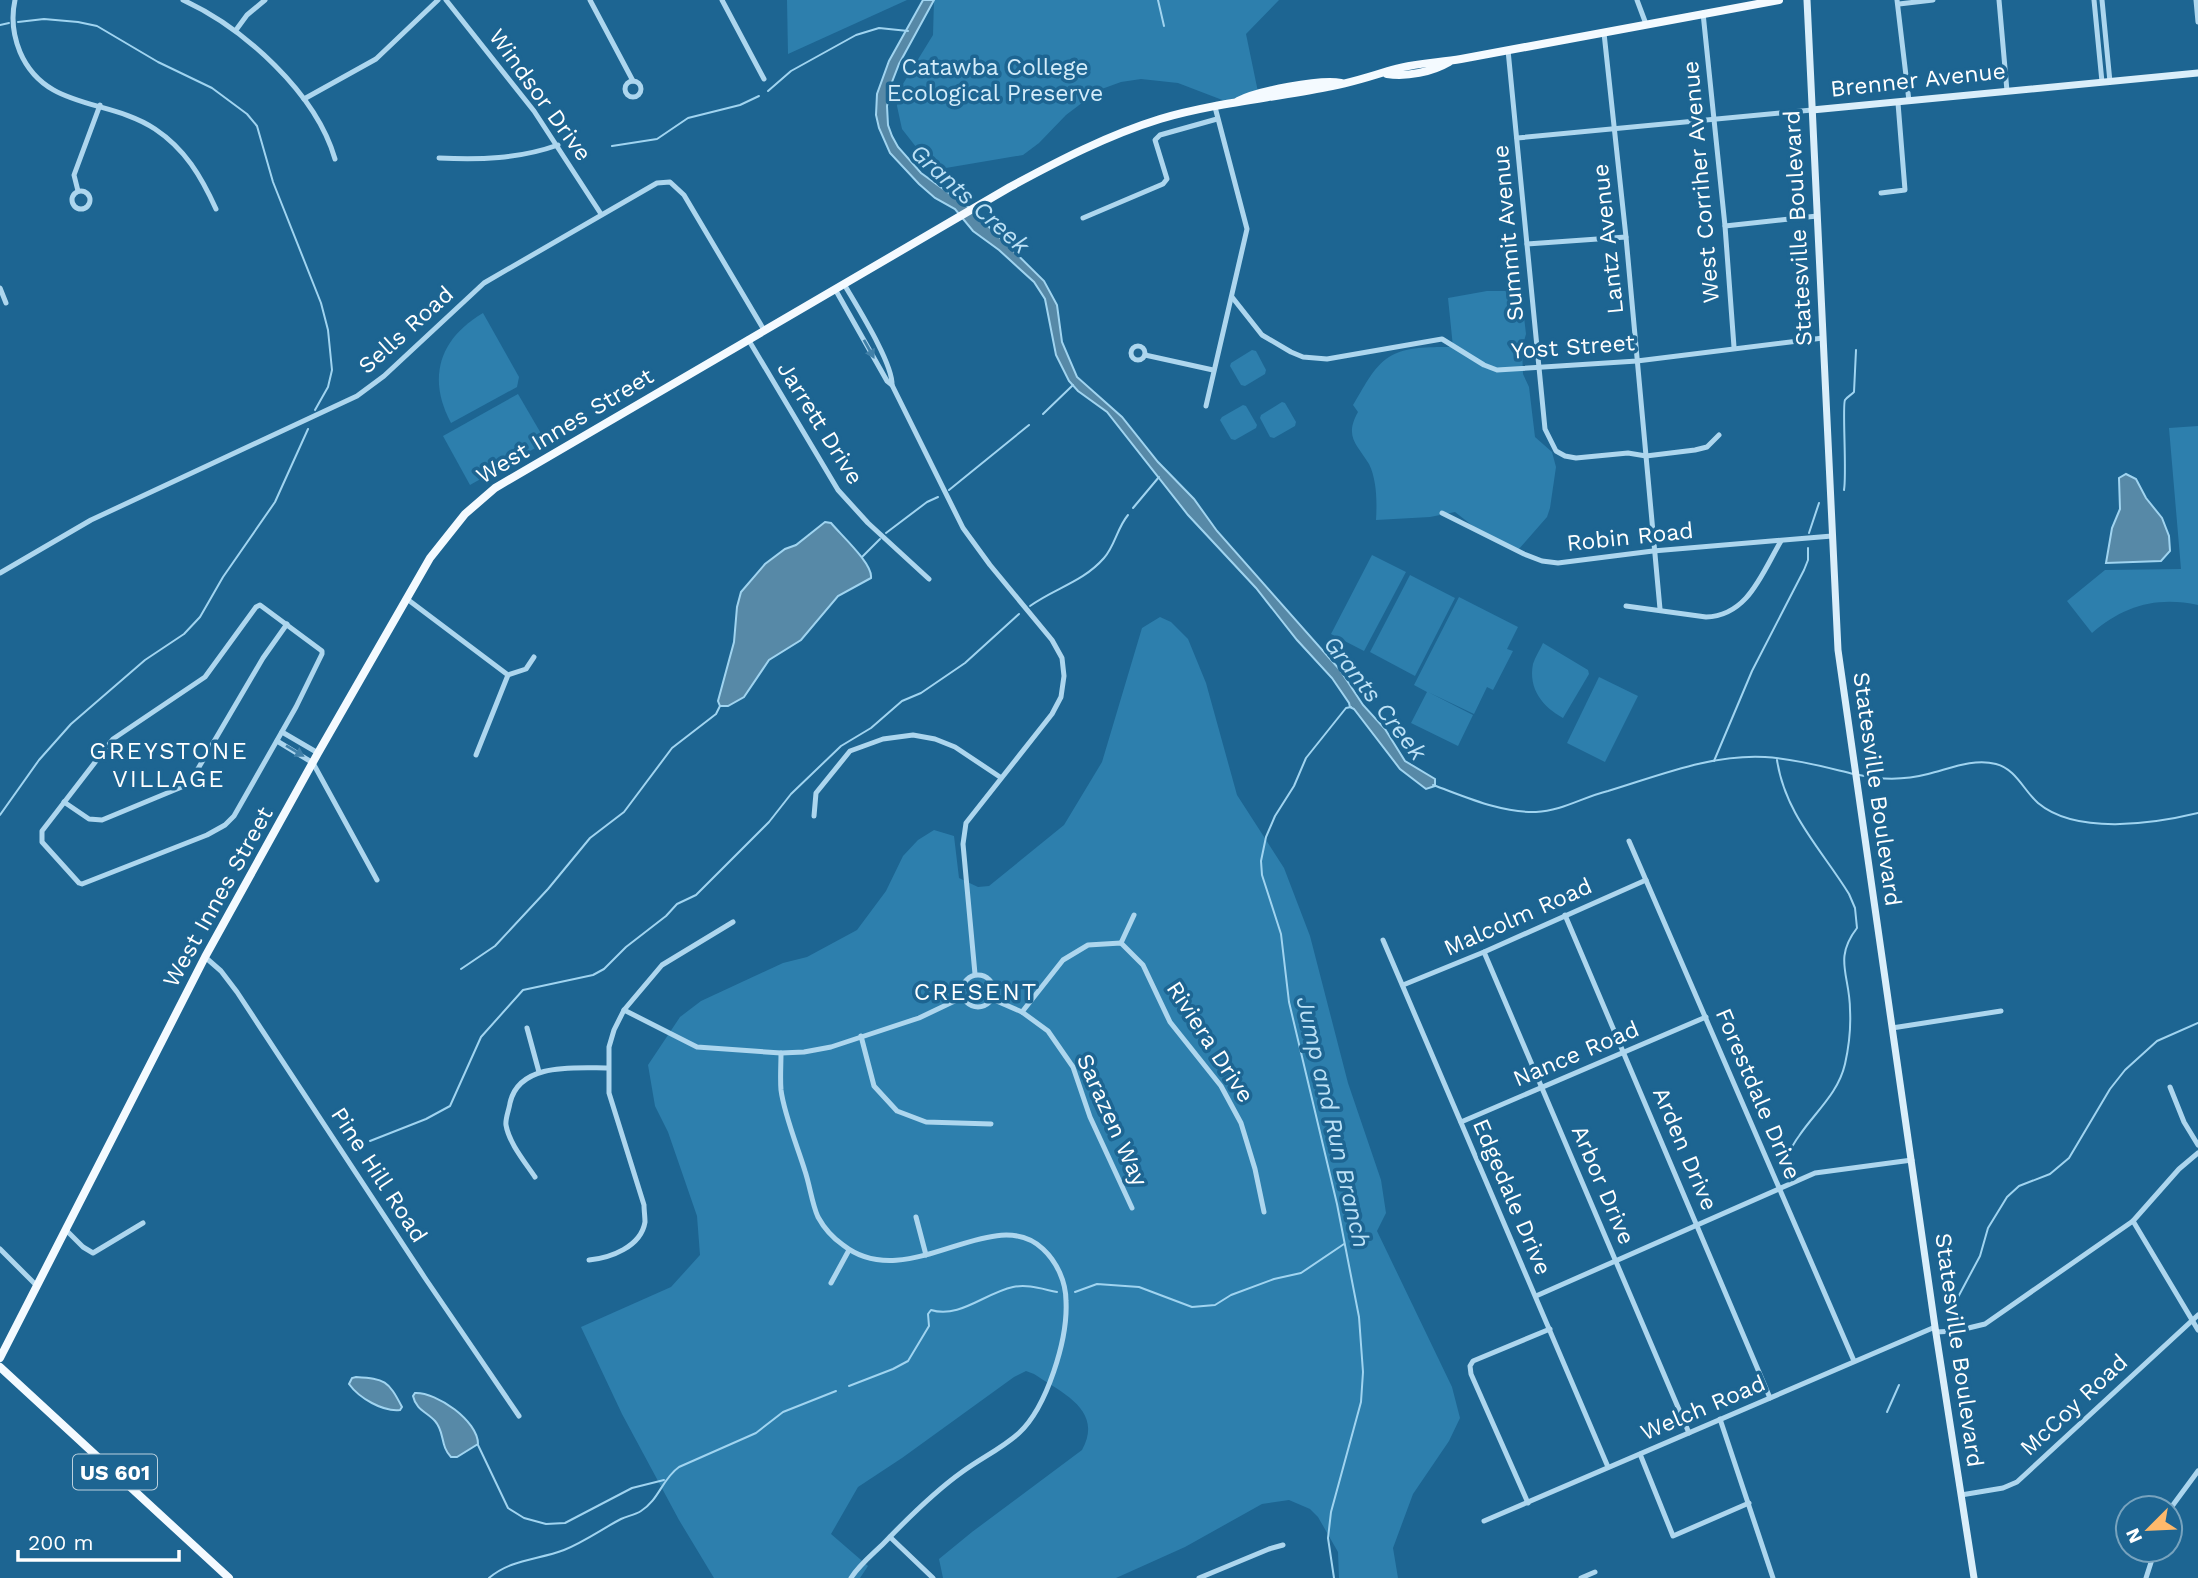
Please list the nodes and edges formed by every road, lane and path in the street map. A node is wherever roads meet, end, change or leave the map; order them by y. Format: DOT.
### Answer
graph roads {
  1 [pos="15,0"];
  2 [pos="183,0"];
  3 [pos="265,0"];
  4 [pos="438,0"];
  5 [pos="446,0"];
  6 [pos="590,0"];
  7 [pos="722,0"];
  8 [pos="1637,0"];
  9 [pos="1779,0"];
  10 [pos="1807,0"];
  11 [pos="1933,0"];
  12 [pos="1999,0"];
  13 [pos="2094,0"];
  14 [pos="2102,0"];
  15 [pos="2196,0"];
  16 [pos="1898,2"];
  17 [pos="1747,3"];
  18 [pos="1703,13"];
  19 [pos="2198,22"];
  20 [pos="1646,24"];
  21 [pos="236,30"];
  22 [pos="1604,33"];
  23 [pos="1508,50"];
  24 [pos="2198,74"];
  25 [pos="764,79"];
  26 [pos="633,81"];
  27 [pos="2106,82"];
  28 [pos="2007,91"];
  29 [pos="304,99"];
  30 [pos="1909,102"];
  31 [pos="1898,103"];
  32 [pos="100,105"];
  33 [pos="1215,107"];
  34 [pos="1812,110"];
  35 [pos="1217,119"];
  36 [pos="1713,119"];
  37 [pos="1614,128"];
  38 [pos="1517,138"];
  39 [pos="558,145"];
  40 [pos="439,158"];
  41 [pos="335,159"];
  42 [pos="78,191"];
  43 [pos="1881,193"];
  44 [pos="216,209"];
  45 [pos="601,214"];
  46 [pos="1817,216"];
  47 [pos="1083,218"];
  48 [pos="1725,226"];
  49 [pos="1626,237"];
  50 [pos="1527,244"];
  51 [pos="844,284"];
  52 [pos="0,288"];
  53 [pos="835,289"];
  54 [pos="1232,297"];
  55 [pos="6,303"];
  56 [pos="863,318"];
  57 [pos="855,323"];
  58 [pos="764,330"];
  59 [pos="1823,338"];
  60 [pos="748,339"];
  61 [pos="1734,347"];
  62 [pos="1145,355"];
  63 [pos="1637,361"];
  64 [pos="1538,366"];
  65 [pos="1213,370"];
  66 [pos="892,385"];
  67 [pos="1206,406"];
  68 [pos="1719,435"];
  69 [pos="1646,456"];
  70 [pos="1442,513"];
  71 [pos="1832,536"];
  72 [pos="1781,541"];
  73 [pos="1653,551"];
  74 [pos="0,573"];
  75 [pos="929,579"];
  76 [pos="407,599"];
  77 [pos="1626,606"];
  78 [pos="1660,609"];
  79 [pos="287,624"];
  80 [pos="534,657"];
  81 [pos="508,675"];
  82 [pos="282,732"];
  83 [pos="277,741"];
  84 [pos="318,753"];
  85 [pos="476,755"];
  86 [pos="313,762"];
  87 [pos="1000,777"];
  88 [pos="64,802"];
  89 [pos="814,816"];
  90 [pos="1629,841"];
  91 [pos="377,880"];
  92 [pos="1646,880"];
  93 [pos="1134,915"];
  94 [pos="1565,915"];
  95 [pos="733,922"];
  96 [pos="1383,940"];
  97 [pos="1121,943"];
  98 [pos="1483,952"];
  99 [pos="205,957"];
  100 [pos="975,974"];
  101 [pos="1403,985"];
  102 [pos="963,997"];
  103 [pos="992,999"];
  104 [pos="624,1010"];
  105 [pos="2001,1011"];
  106 [pos="1022,1012"];
  107 [pos="1706,1017"];
  108 [pos="527,1028"];
  109 [pos="1892,1028"];
  110 [pos="861,1036"];
  111 [pos="781,1053"];
  112 [pos="1624,1053"];
  113 [pos="608,1068"];
  114 [pos="540,1072"];
  115 [pos="1543,1087"];
  116 [pos="2170,1087"];
  117 [pos="1461,1122"];
  118 [pos="991,1124"];
  119 [pos="2198,1145"];
  120 [pos="2198,1153"];
  121 [pos="1912,1160"];
  122 [pos="535,1177"];
  123 [pos="1779,1189"];
  124 [pos="1132,1208"];
  125 [pos="1264,1212"];
  126 [pos="916,1217"];
  127 [pos="2133,1221"];
  128 [pos="143,1223"];
  129 [pos="1698,1224"];
  130 [pos="65,1230"];
  131 [pos="0,1249"];
  132 [pos="849,1250"];
  133 [pos="926,1255"];
  134 [pos="589,1260"];
  135 [pos="1616,1261"];
  136 [pos="831,1283"];
  137 [pos="37,1286"];
  138 [pos="1536,1296"];
  139 [pos="2198,1315"];
  140 [pos="2192,1319"];
  141 [pos="1550,1329"];
  142 [pos="1936,1330"];
  143 [pos="2198,1330"];
  144 [pos="0,1358"];
  145 [pos="1854,1361"];
  146 [pos="0,1367"];
  147 [pos="1770,1398"];
  148 [pos="520,1416"];
  149 [pos="1720,1419"];
  150 [pos="1689,1433"];
  151 [pos="1640,1454"];
  152 [pos="1608,1467"];
  153 [pos="2198,1471"];
  154 [pos="1961,1494"];
  155 [pos="2181,1494"];
  156 [pos="1528,1503"];
  157 [pos="1749,1503"];
  158 [pos="1484,1521"];
  159 [pos="890,1537"];
  160 [pos="1283,1545"];
  161 [pos="1595,1572"];
  162 [pos="229,1578"];
  163 [pos="851,1578"];
  164 [pos="933,1578"];
  165 [pos="1199,1578"];
  166 [pos="1581,1578"];
  167 [pos="1773,1578"];
  168 [pos="1974,1578"];
  1 -- 32 [label="street"];
  2 -- 21 [label="street"];
  3 -- 21 [label="street"];
  4 -- 29 [label="street"];
  5 -- 39 [label="street, Windsor Drive"];
  6 -- 26 [label="street"];
  7 -- 25 [label="street"];
  8 -- 20 [label="street"];
  9 -- 17 [label="main road, West Innes Street"];
  10 -- 34 [label="main road, Statesville Boulevard"];
  11 -- 16 [label="street"];
  12 -- 28 [label="street"];
  13 -- 27 [label="street"];
  14 -- 27 [label="street"];
  15 -- 19 [label="street"];
  16 -- 30 [label="street"];
  17 -- 18 [label="main road, West Innes Street"];
  18 -- 20 [label="main road, West Innes Street"];
  18 -- 36 [label="street, West Corriher Avenue"];
  20 -- 22 [label="main road, West Innes Street"];
  21 -- 29 [label="street"];
  22 -- 23 [label="main road, West Innes Street"];
  22 -- 37 [label="street, Lantz Avenue"];
  23 -- 33 [label="main road, West Innes Street"];
  23 -- 38 [label="street, Summit Avenue"];
  24 -- 27 [label="main road, Brenner Avenue"];
  27 -- 28 [label="main road, Brenner Avenue"];
  28 -- 30 [label="main road, Brenner Avenue"];
  29 -- 41 [label="street"];
  30 -- 31 [label="main road, Brenner Avenue"];
  31 -- 34 [label="main road, Brenner Avenue"];
  31 -- 43 [label="street"];
  32 -- 42 [label="street"];
  32 -- 44 [label="street"];
  33 -- 35 [label="street"];
  33 -- 51 [label="main road, West Innes Street"];
  34 -- 36 [label="street, Brenner Avenue"];
  34 -- 46 [label="main road, Statesville Boulevard"];
  35 -- 47 [label="street"];
  35 -- 54 [label="street"];
  36 -- 37 [label="street, Brenner Avenue"];
  36 -- 48 [label="street, West Corriher Avenue"];
  37 -- 38 [label="street, Brenner Avenue"];
  37 -- 49 [label="street, Lantz Avenue"];
  38 -- 50 [label="street, Summit Avenue"];
  39 -- 40 [label="street"];
  39 -- 45 [label="street, Windsor Drive"];
  45 -- 58 [label="street, Sells Road"];
  45 -- 74 [label="street, Sells Road"];
  46 -- 48 [label="street"];
  46 -- 59 [label="main road, Statesville Boulevard"];
  48 -- 61 [label="street, West Corriher Avenue"];
  49 -- 50 [label="street"];
  49 -- 63 [label="street, Lantz Avenue"];
  50 -- 64 [label="street, Summit Avenue"];
  51 -- 53 [label="main road, West Innes Street"];
  51 -- 56 [label="street"];
  52 -- 55 [label="street"];
  53 -- 57 [label="street"];
  53 -- 58 [label="main road, West Innes Street"];
  54 -- 64 [label="street, Yost Street"];
  54 -- 65 [label="street"];
  56 -- 57 [label="street"];
  56 -- 66 [label="street"];
  57 -- 66 [label="street, one-way"];
  58 -- 60 [label="main road, West Innes Street"];
  59 -- 61 [label="street, Yost Street"];
  59 -- 71 [label="main road, Statesville Boulevard"];
  60 -- 75 [label="street, Jarrett Drive"];
  60 -- 76 [label="main road, West Innes Street"];
  61 -- 63 [label="street, Yost Street"];
  62 -- 65 [label="street"];
  63 -- 64 [label="street, Yost Street"];
  63 -- 69 [label="street, Lantz Avenue"];
  64 -- 69 [label="street, Summit Avenue"];
  65 -- 67 [label="street"];
  66 -- 87 [label="street"];
  68 -- 69 [label="street"];
  69 -- 73 [label="street, Lantz Avenue"];
  70 -- 73 [label="street, Robin Road"];
  71 -- 72 [label="street, Robin Road"];
  71 -- 109 [label="main road, Statesville Boulevard"];
  72 -- 73 [label="street, Robin Road"];
  72 -- 78 [label="street"];
  73 -- 78 [label="street, Lantz Avenue"];
  76 -- 81 [label="street"];
  76 -- 84 [label="main road, West Innes Street"];
  77 -- 78 [label="street"];
  79 -- 82 [label="street"];
  79 -- 88 [label="street"];
  79 -- 88 [label="street"];
  80 -- 81 [label="street"];
  81 -- 85 [label="street"];
  82 -- 83 [label="street"];
  82 -- 84 [label="street"];
  83 -- 86 [label="street, one-way"];
  83 -- 88 [label="street"];
  84 -- 86 [label="main road, West Innes Street"];
  86 -- 91 [label="street"];
  86 -- 99 [label="main road, West Innes Street"];
  87 -- 89 [label="street"];
  87 -- 100 [label="street"];
  90 -- 92 [label="street, Forestdale Drive"];
  92 -- 94 [label="street, Malcolm Road"];
  92 -- 107 [label="street, Forestdale Drive"];
  93 -- 97 [label="street"];
  94 -- 98 [label="street, Malcolm Road"];
  94 -- 112 [label="street, Arden Drive"];
  95 -- 104 [label="street"];
  96 -- 101 [label="street, Edgedale Drive"];
  97 -- 106 [label="street"];
  97 -- 125 [label="street, Riviera Drive"];
  98 -- 101 [label="street, Malcolm Road"];
  98 -- 115 [label="street, Arbor Drive"];
  99 -- 130 [label="main road, West Innes Street"];
  99 -- 148 [label="street, Pine Hill Road"];
  100 -- 102 [label="street"];
  100 -- 103 [label="street"];
  101 -- 117 [label="street, Edgedale Drive"];
  102 -- 103 [label="street"];
  102 -- 110 [label="street"];
  103 -- 106 [label="street, Sarazen Way"];
  104 -- 111 [label="street"];
  104 -- 113 [label="street"];
  105 -- 109 [label="street"];
  106 -- 124 [label="street, Sarazen Way"];
  107 -- 112 [label="street, Nance Road"];
  107 -- 123 [label="street, Forestdale Drive"];
  108 -- 114 [label="street"];
  109 -- 121 [label="main road, Statesville Boulevard"];
  110 -- 111 [label="street"];
  110 -- 118 [label="street"];
  111 -- 132 [label="street"];
  112 -- 115 [label="street, Nance Road"];
  112 -- 129 [label="street, Arden Drive"];
  113 -- 114 [label="street"];
  113 -- 134 [label="street"];
  114 -- 122 [label="street"];
  115 -- 117 [label="street, Nance Road"];
  115 -- 135 [label="street, Arbor Drive"];
  116 -- 119 [label="street"];
  117 -- 138 [label="street, Edgedale Drive"];
  120 -- 127 [label="street, Welch Road"];
  121 -- 123 [label="street"];
  121 -- 142 [label="main road, Statesville Boulevard"];
  123 -- 129 [label="street"];
  123 -- 145 [label="street, Forestdale Drive"];
  126 -- 133 [label="street"];
  127 -- 140 [label="street"];
  127 -- 142 [label="street, Welch Road"];
  128 -- 130 [label="street"];
  129 -- 135 [label="street"];
  129 -- 147 [label="street, Arden Drive"];
  130 -- 137 [label="main road, West Innes Street"];
  131 -- 137 [label="street"];
  132 -- 133 [label="street"];
  132 -- 136 [label="street"];
  133 -- 159 [label="street"];
  135 -- 138 [label="street"];
  135 -- 150 [label="street, Arbor Drive"];
  137 -- 144 [label="main road, West Innes Street"];
  138 -- 141 [label="street, Edgedale Drive"];
  139 -- 140 [label="street, McCoy Road"];
  140 -- 143 [label="street"];
  140 -- 154 [label="street, McCoy Road"];
  141 -- 152 [label="street, Edgedale Drive"];
  141 -- 156 [label="street"];
  142 -- 145 [label="street, Welch Road"];
  142 -- 154 [label="main road, Statesville Boulevard"];
  145 -- 147 [label="street, Welch Road"];
  146 -- 162 [label="main road, US 601"];
  147 -- 149 [label="street, Welch Road"];
  149 -- 150 [label="street, Welch Road"];
  149 -- 157 [label="street"];
  150 -- 151 [label="street, Welch Road"];
  151 -- 152 [label="street, Welch Road"];
  151 -- 157 [label="street"];
  152 -- 156 [label="street, Welch Road"];
  153 -- 155 [label="street"];
  154 -- 168 [label="main road, Statesville Boulevard"];
  156 -- 158 [label="street, Welch Road"];
  157 -- 167 [label="street"];
  159 -- 163 [label="street"];
  159 -- 164 [label="street"];
  160 -- 165 [label="street"];
  161 -- 166 [label="street"];
}
